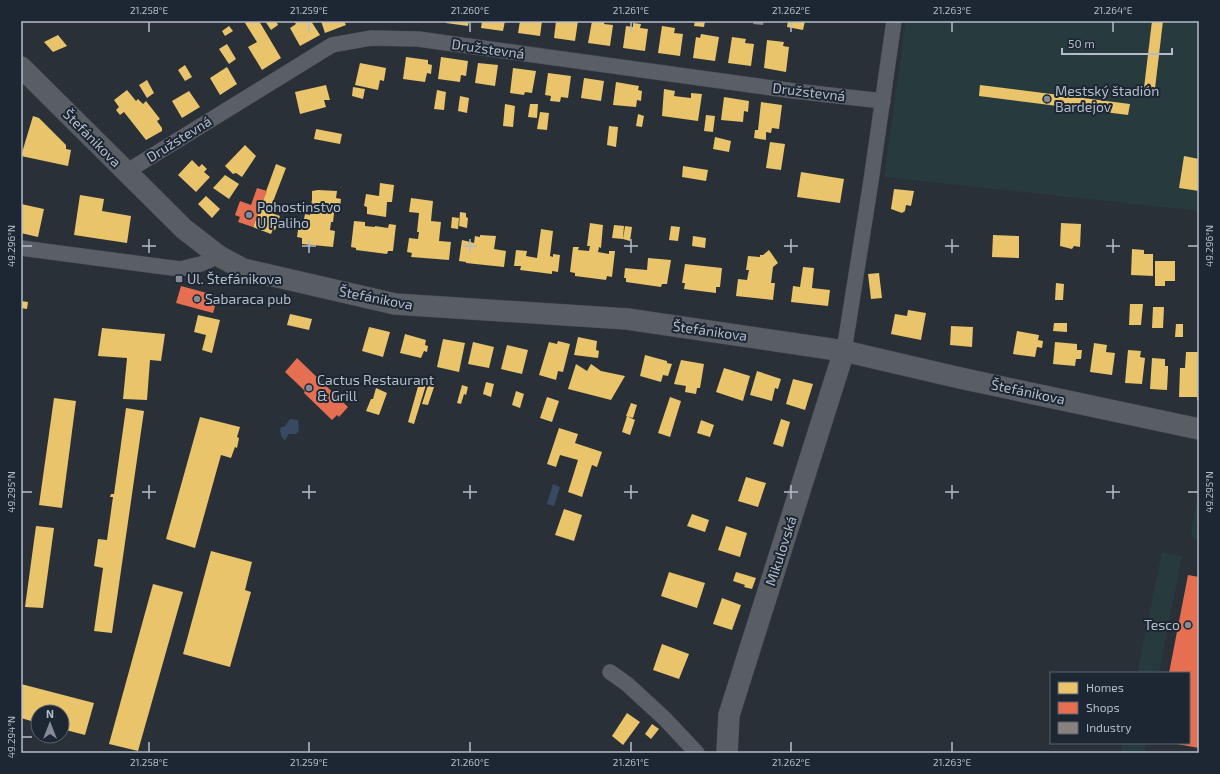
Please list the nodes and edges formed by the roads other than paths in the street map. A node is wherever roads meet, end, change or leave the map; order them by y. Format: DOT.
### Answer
graph roads {
  1 [pos="894,21"];
  2 [pos="21,66"];
  3 [pos="883,101"];
  4 [pos="126,172"];
  5 [pos="21,248"];
  6 [pos="219,256"];
  7 [pos="844,351"];
  8 [pos="1199,429"];
  9 [pos="610,672"];
  10 [pos="697,753"];
  11 [pos="727,753"];
  1 -- 3 [label="street"];
  2 -- 4 [label="street, Štefánikova"];
  3 -- 4 [label="street, Družstevná"];
  3 -- 7 [label="street"];
  4 -- 6 [label="street, Štefánikova"];
  5 -- 6 [label="street"];
  6 -- 7 [label="street, Štefánikova"];
  7 -- 8 [label="street, Štefánikova"];
  7 -- 11 [label="street, Mikulovská"];
  9 -- 10 [label="street"];
}
